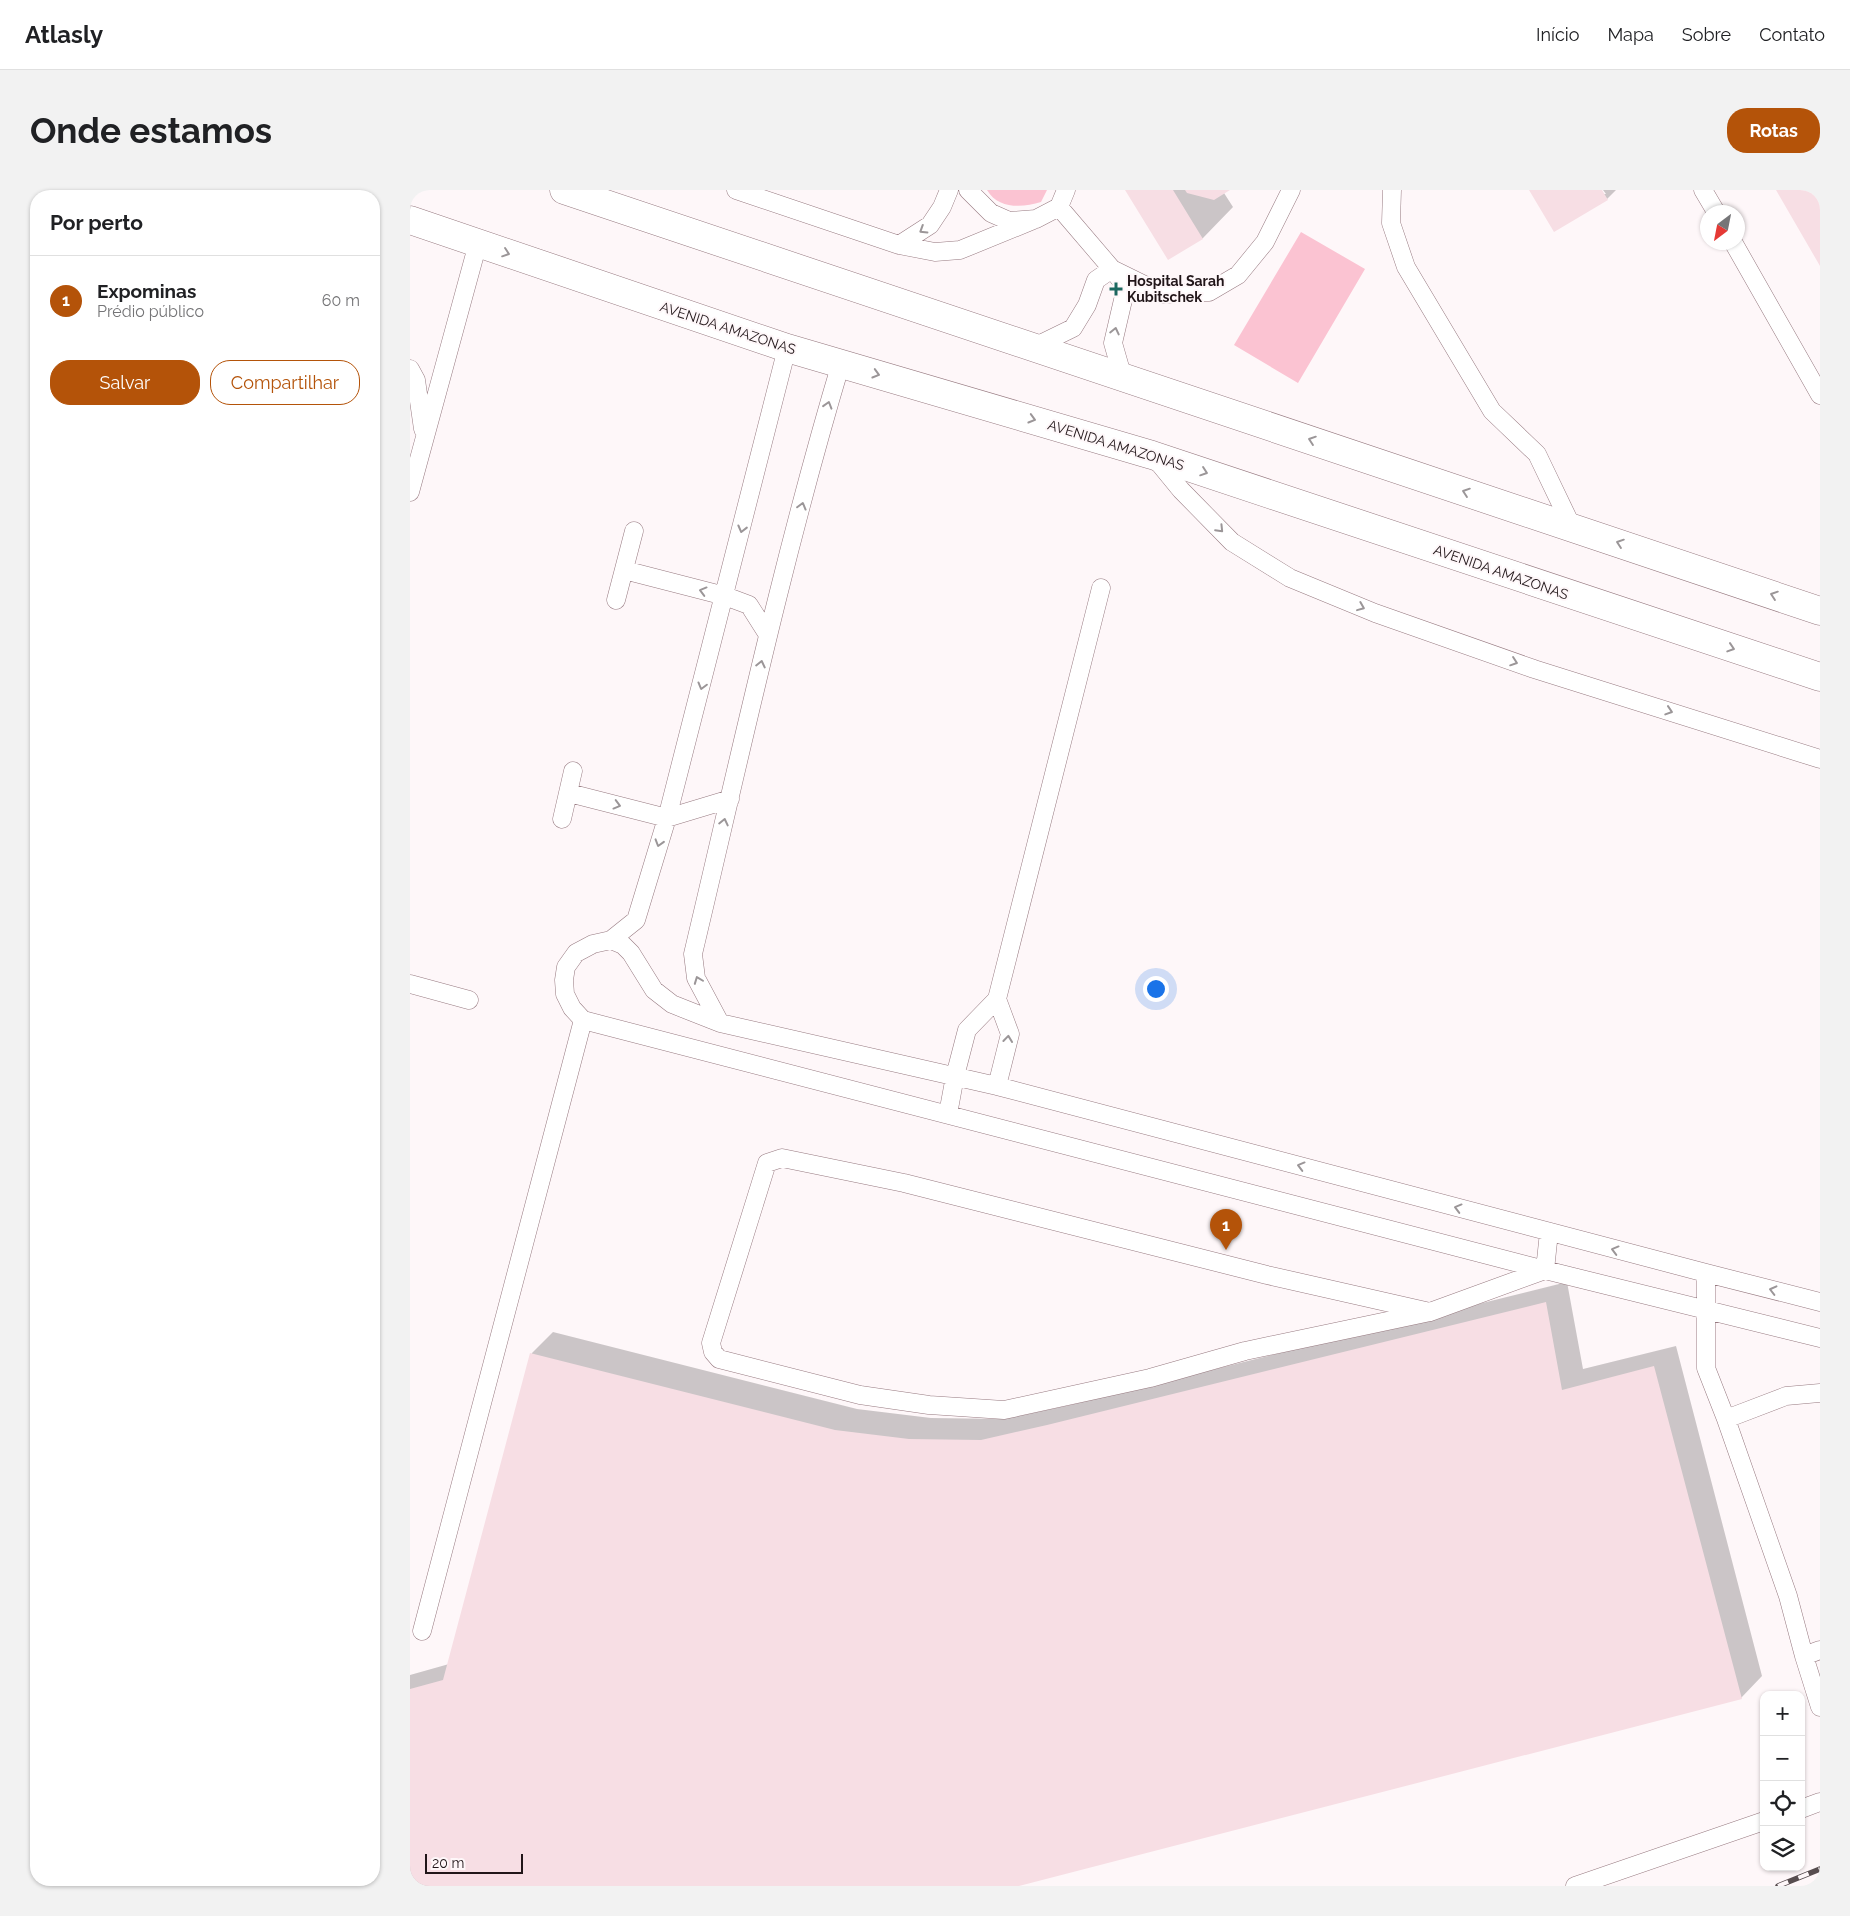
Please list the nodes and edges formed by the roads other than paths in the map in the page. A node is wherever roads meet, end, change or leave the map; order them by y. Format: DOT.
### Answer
graph roads {
  1 [pos="564,190"];
  2 [pos="736,190"];
  3 [pos="777,190"];
  4 [pos="949,190"];
  5 [pos="968,190"];
  6 [pos="1066,190"];
  7 [pos="1291,190"];
  8 [pos="1392,190"];
  9 [pos="1703,190"];
  10 [pos="1712,205"];
  11 [pos="787,206"];
  12 [pos="1059,207"];
  13 [pos="1036,219"];
  14 [pos="410,220"];
  15 [pos="478,243"];
  16 [pos="899,245"];
  17 [pos="1738,250"];
  18 [pos="1112,269"];
  19 [pos="788,348"];
  20 [pos="1032,348"];
  21 [pos="841,363"];
  22 [pos="410,368"];
  23 [pos="1123,378"];
  24 [pos="1820,395"];
  25 [pos="424,434"];
  26 [pos="1152,455"];
  27 [pos="410,492"];
  28 [pos="1572,527"];
  29 [pos="634,531"];
  30 [pos="624,570"];
  31 [pos="1101,588"];
  32 [pos="725,596"];
  33 [pos="616,600"];
  34 [pos="1820,611"];
  35 [pos="768,635"];
  36 [pos="1820,678"];
  37 [pos="1820,759"];
  38 [pos="573,771"];
  39 [pos="569,793"];
  40 [pos="730,799"];
  41 [pos="667,818"];
  42 [pos="562,819"];
  43 [pos="611,940"];
  44 [pos="410,984"];
  45 [pos="997,999"];
  46 [pos="469,1000"];
  47 [pos="583,1020"];
  48 [pos="720,1023"];
  49 [pos="955,1076"];
  50 [pos="998,1086"];
  51 [pos="948,1114"];
  52 [pos="1549,1232"];
  53 [pos="1545,1270"];
  54 [pos="1706,1274"];
  55 [pos="1820,1302"];
  56 [pos="1705,1309"];
  57 [pos="1430,1312"];
  58 [pos="1820,1338"];
  59 [pos="1820,1393"];
  60 [pos="1726,1419"];
  61 [pos="422,1631"];
  62 [pos="1812,1653"];
  63 [pos="1820,1707"];
  64 [pos="1820,1802"];
  65 [pos="1805,1808"];
  66 [pos="1760,1822"];
  67 [pos="1575,1886"];
  1 -- 20 [label="main road"];
  2 -- 11 [label="lane"];
  3 -- 11 [label="lane"];
  4 -- 16 [label="lane, one-way"];
  5 -- 13 [label="lane"];
  6 -- 12 [label="lane"];
  7 -- 18 [label="lane"];
  8 -- 28 [label="lane"];
  9 -- 10 [label="lane"];
  11 -- 16 [label="lane"];
  12 -- 13 [label="lane"];
  12 -- 18 [label="lane"];
  13 -- 16 [label="lane"];
  14 -- 15 [label="main road, AVENIDA AMAZONAS"];
  15 -- 19 [label="main road, AVENIDA AMAZONAS, one-way"];
  15 -- 25 [label="lane"];
  17 -- 24 [label="lane"];
  18 -- 20 [label="lane"];
  23 -- 18 [label="lane, one-way"];
  19 -- 21 [label="main road, AVENIDA AMAZONAS"];
  19 -- 32 [label="lane, one-way"];
  20 -- 23 [label="main road"];
  21 -- 26 [label="main road, AVENIDA AMAZONAS, one-way"];
  35 -- 21 [label="lane, one-way"];
  22 -- 25 [label="lane"];
  28 -- 23 [label="main road, one-way"];
  25 -- 27 [label="lane"];
  26 -- 36 [label="main road, AVENIDA AMAZONAS, one-way"];
  26 -- 37 [label="lane, one-way"];
  34 -- 28 [label="main road, one-way"];
  29 -- 30 [label="lane"];
  32 -- 30 [label="lane, one-way"];
  30 -- 33 [label="lane"];
  31 -- 45 [label="lane"];
  32 -- 35 [label="lane"];
  32 -- 41 [label="lane, one-way"];
  40 -- 35 [label="lane, one-way"];
  38 -- 39 [label="lane"];
  39 -- 41 [label="lane, one-way"];
  39 -- 42 [label="lane"];
  40 -- 41 [label="lane"];
  48 -- 40 [label="lane, one-way"];
  41 -- 43 [label="lane, one-way"];
  43 -- 47 [label="lane"];
  43 -- 48 [label="lane"];
  44 -- 46 [label="lane"];
  45 -- 49 [label="lane"];
  50 -- 45 [label="lane, one-way"];
  47 -- 51 [label="lane"];
  47 -- 61 [label="lane"];
  48 -- 49 [label="lane"];
  49 -- 50 [label="lane"];
  49 -- 51 [label="lane"];
  52 -- 50 [label="lane, one-way"];
  51 -- 53 [label="lane"];
  52 -- 53 [label="lane"];
  54 -- 52 [label="lane, one-way"];
  53 -- 56 [label="lane"];
  53 -- 57 [label="lane"];
  55 -- 54 [label="lane, one-way"];
  54 -- 56 [label="lane"];
  56 -- 58 [label="lane"];
  56 -- 60 [label="lane"];
  57 -- 57 [label="lane"];
  59 -- 60 [label="lane"];
  60 -- 62 [label="lane"];
  62 -- 63 [label="lane"];
  64 -- 65 [label="lane"];
  66 -- 67 [label="lane"];
}
